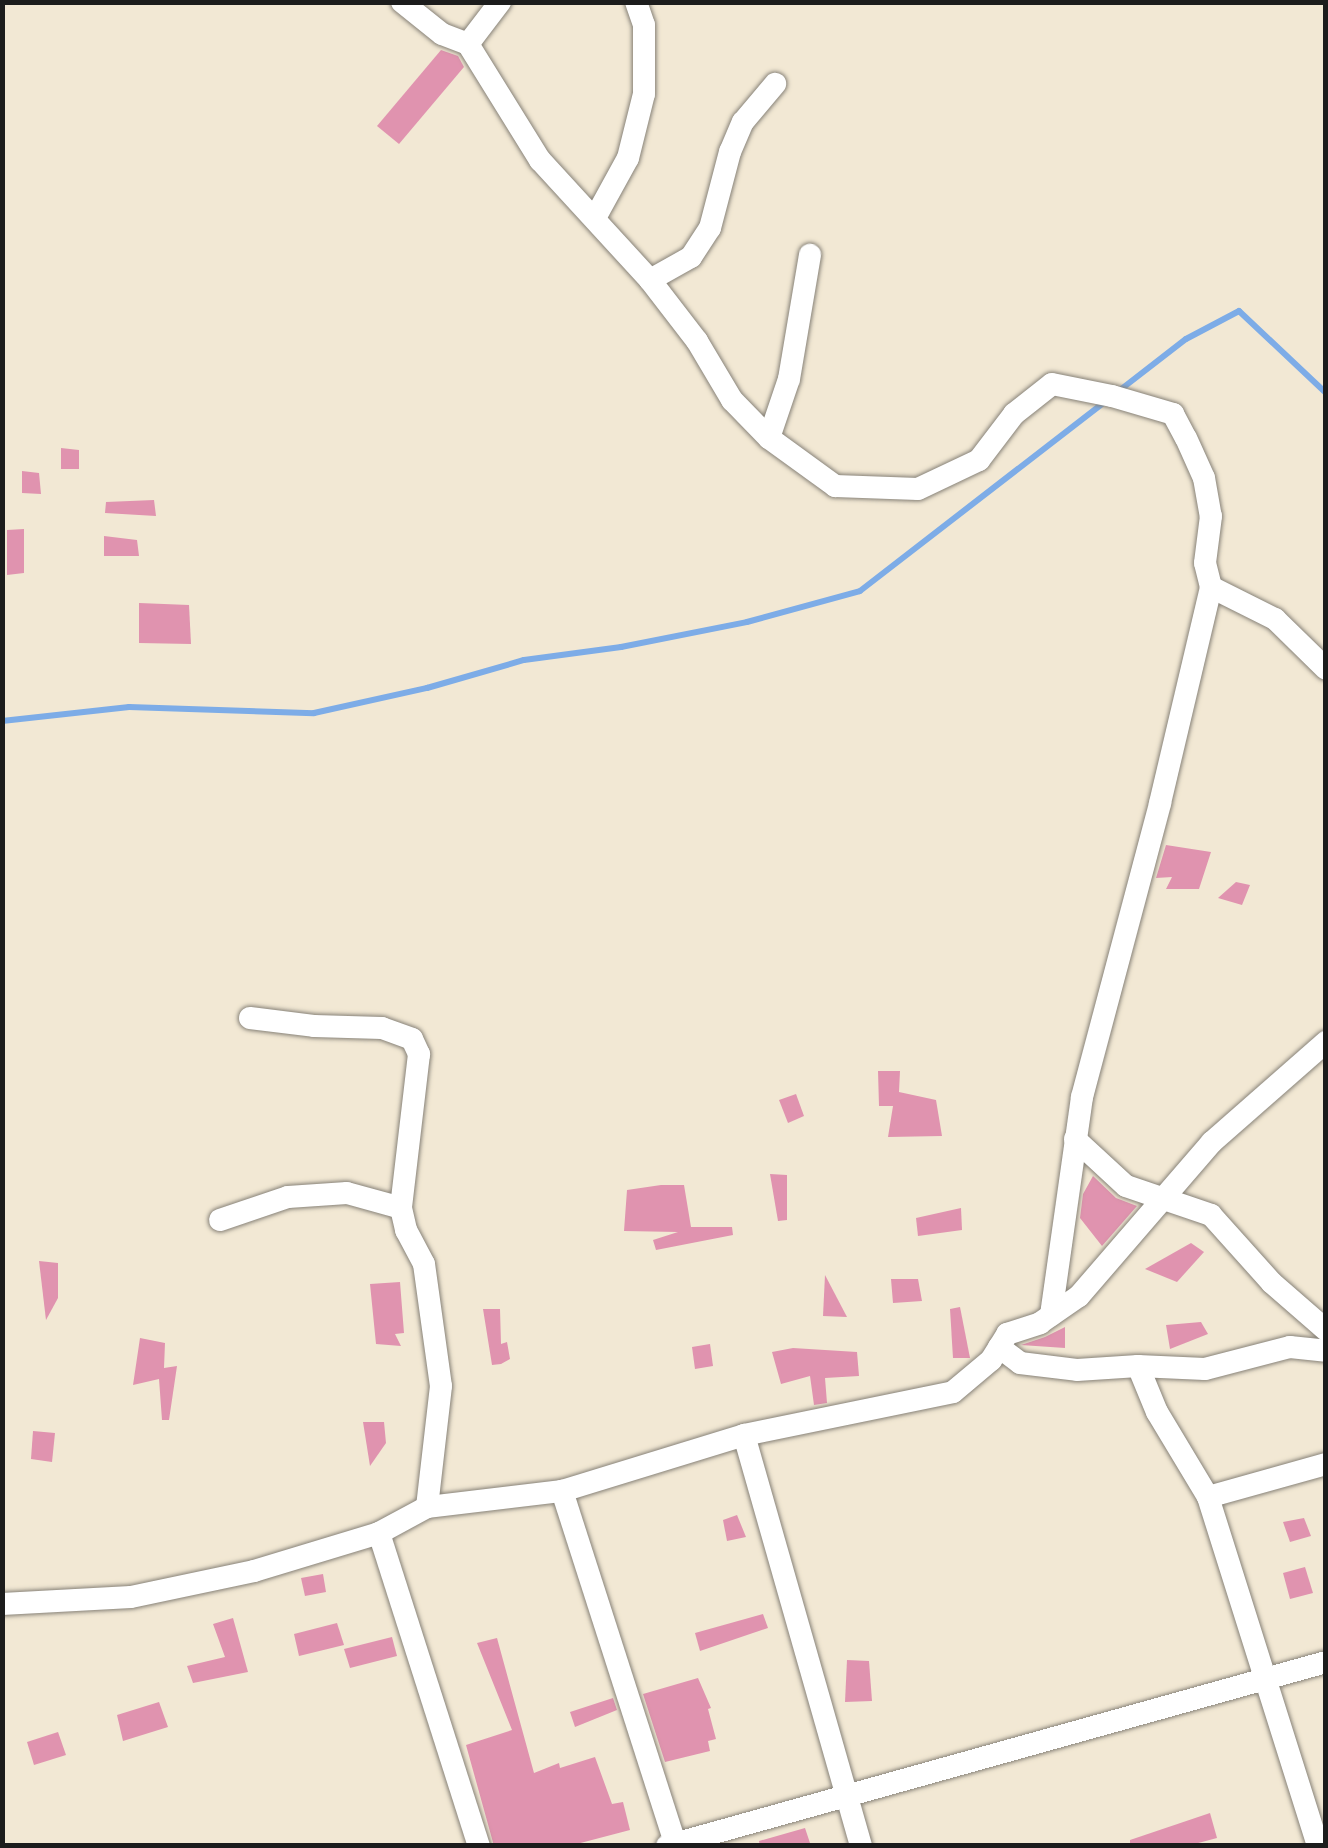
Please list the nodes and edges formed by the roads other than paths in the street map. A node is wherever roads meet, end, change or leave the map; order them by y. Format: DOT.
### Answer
graph roads {
  1 [pos="402,2"];
  2 [pos="500,2"];
  3 [pos="636,2"];
  4 [pos="468,44"];
  5 [pos="775,84"];
  6 [pos="595,218"];
  7 [pos="810,255"];
  8 [pos="650,280"];
  9 [pos="769,438"];
  10 [pos="1211,587"];
  11 [pos="1326,668"];
  12 [pos="250,1018"];
  13 [pos="1326,1042"];
  14 [pos="1075,1139"];
  15 [pos="1164,1197"];
  16 [pos="401,1208"];
  17 [pos="220,1220"];
  18 [pos="1051,1315"];
  19 [pos="1326,1330"];
  20 [pos="999,1348"];
  21 [pos="1326,1351"];
  22 [pos="1138,1366"];
  23 [pos="744,1435"];
  24 [pos="1326,1464"];
  25 [pos="562,1491"];
  26 [pos="1208,1497"];
  27 [pos="427,1507"];
  28 [pos="379,1534"];
  29 [pos="2,1604"];
  30 [pos="1326,1662"];
  31 [pos="1266,1680"];
  32 [pos="846,1796"];
  33 [pos="673,1845"];
  34 [pos="478,1846"];
  35 [pos="861,1846"];
  36 [pos="1318,1846"];
  1 -- 4 [label="street"];
  2 -- 4 [label="street"];
  3 -- 6 [label="street"];
  4 -- 6 [label="street"];
  5 -- 8 [label="street"];
  6 -- 8 [label="street"];
  7 -- 9 [label="street"];
  8 -- 9 [label="street"];
  9 -- 10 [label="street"];
  10 -- 11 [label="street"];
  10 -- 14 [label="street"];
  12 -- 16 [label="street"];
  13 -- 15 [label="street"];
  14 -- 15 [label="street"];
  14 -- 18 [label="street"];
  15 -- 18 [label="street"];
  15 -- 19 [label="street"];
  16 -- 17 [label="street"];
  16 -- 27 [label="street"];
  18 -- 20 [label="street"];
  20 -- 22 [label="street"];
  20 -- 23 [label="street"];
  21 -- 22 [label="street"];
  22 -- 26 [label="street"];
  23 -- 25 [label="street"];
  23 -- 32 [label="street"];
  24 -- 26 [label="street"];
  25 -- 27 [label="street"];
  25 -- 33 [label="street"];
  26 -- 31 [label="street"];
  27 -- 28 [label="street"];
  28 -- 29 [label="street"];
  28 -- 34 [label="street"];
  30 -- 31 [label="street"];
  31 -- 32 [label="street"];
  31 -- 36 [label="street"];
  32 -- 33 [label="street"];
  32 -- 35 [label="street"];
}
